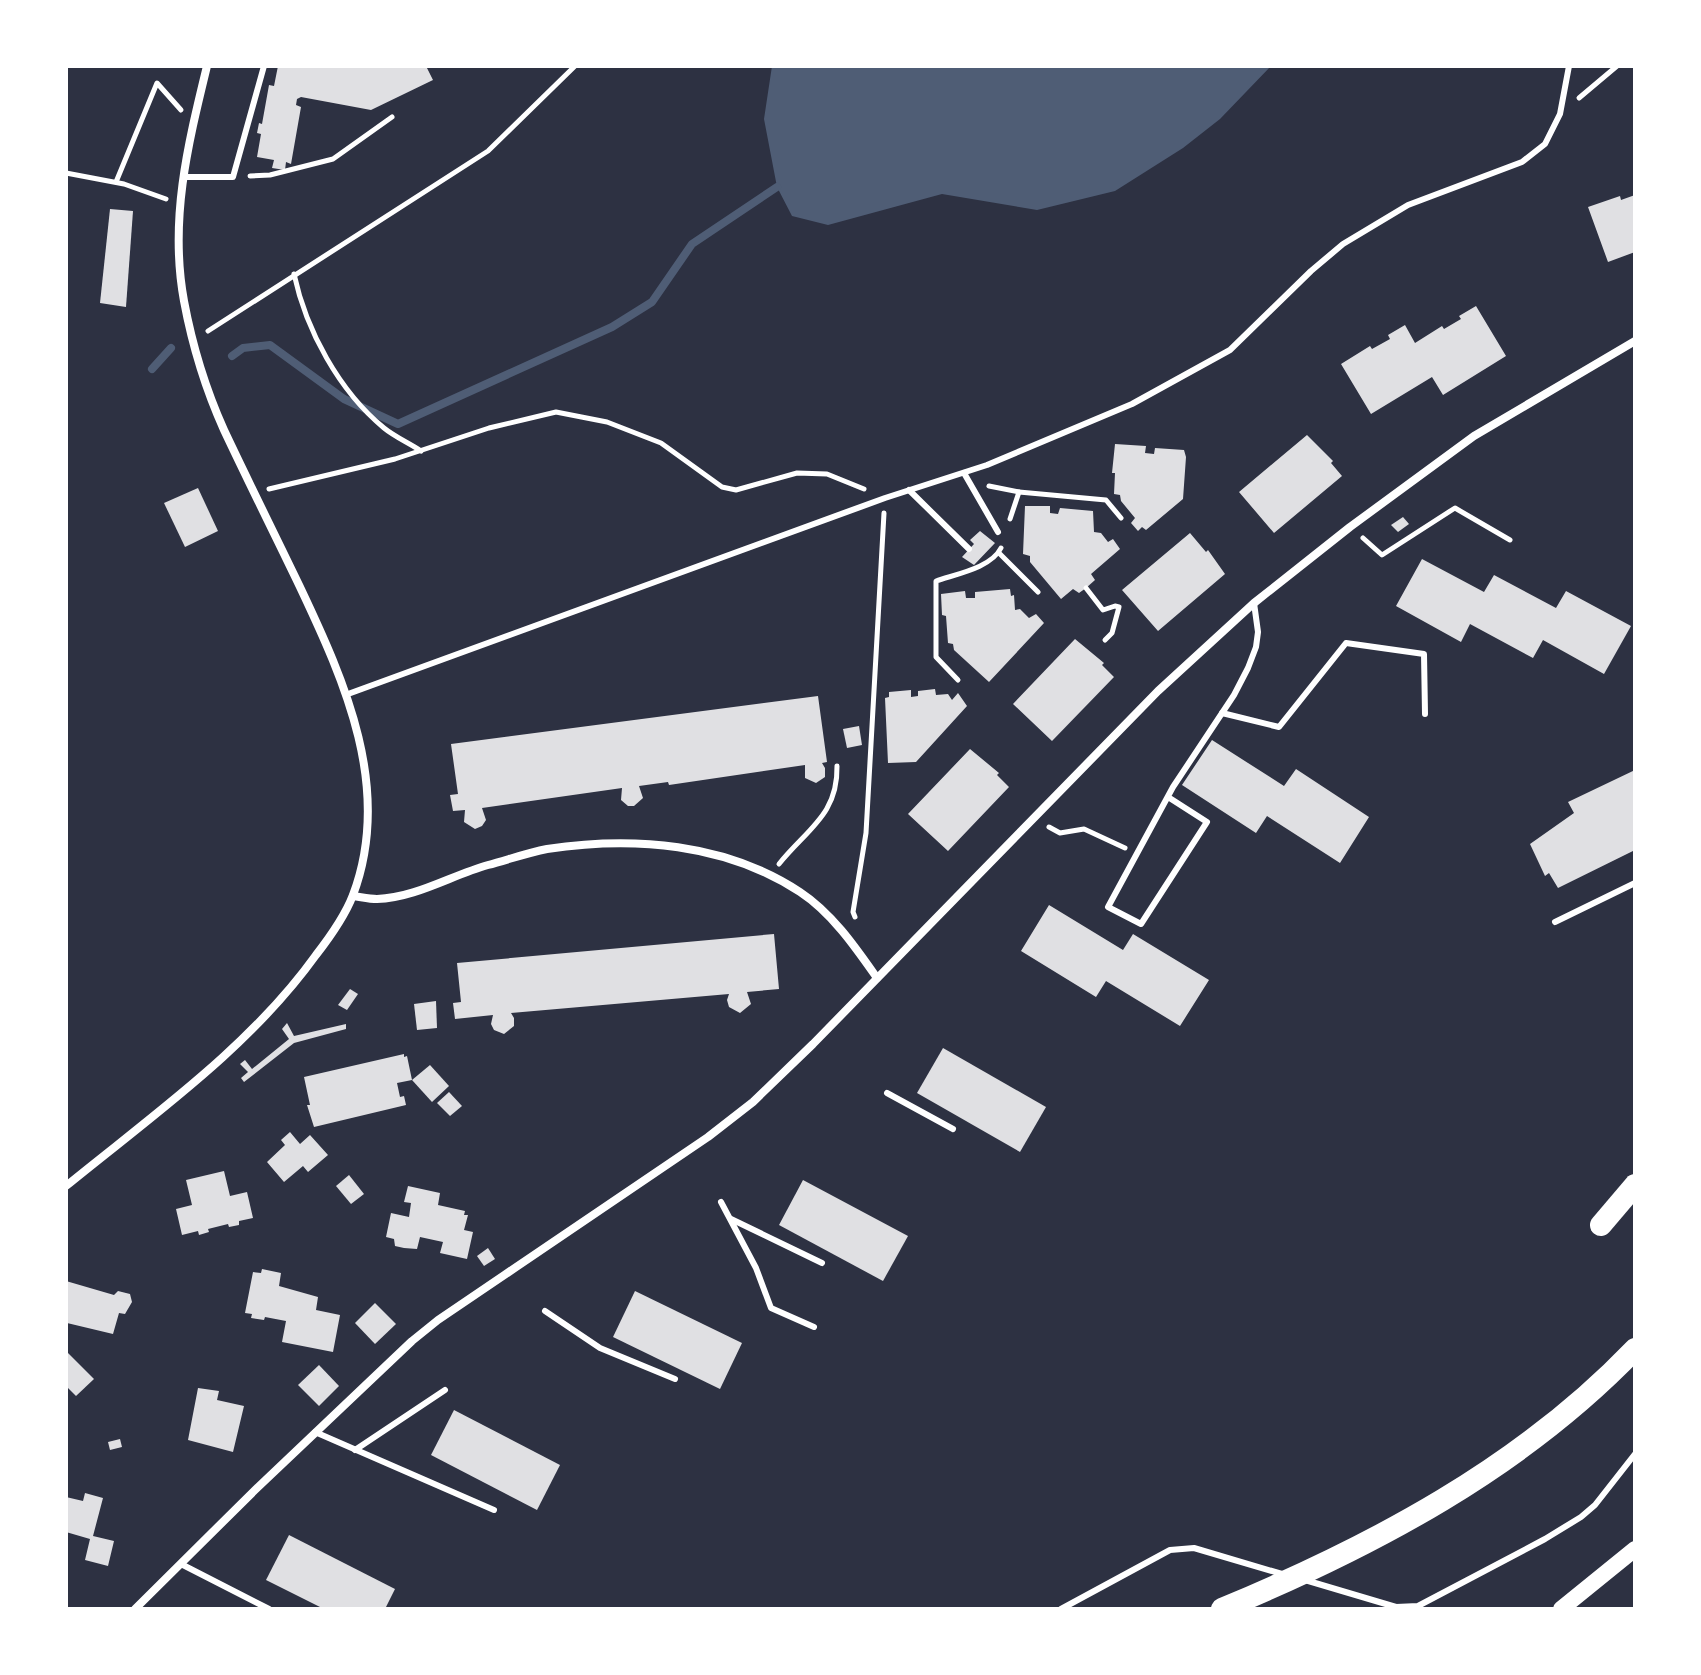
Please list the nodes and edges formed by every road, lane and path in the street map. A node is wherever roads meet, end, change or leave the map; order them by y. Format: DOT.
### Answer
graph roads {
  1 [pos="207,66"];
  2 [pos="264,66"];
  3 [pos="575,66"];
  4 [pos="1569,66"];
  5 [pos="1617,66"];
  6 [pos="1560,114"];
  7 [pos="392,117"];
  8 [pos="193,123"];
  9 [pos="66,173"];
  10 [pos="183,177"];
  11 [pos="233,177"];
  12 [pos="116,182"];
  13 [pos="179,203"];
  14 [pos="294,274"];
  15 [pos="193,341"];
  16 [pos="1635,341"];
  17 [pos="422,451"];
  18 [pos="964,473"];
  19 [pos="909,490"];
  20 [pos="255,492"];
  21 [pos="885,498"];
  22 [pos="1121,518"];
  23 [pos="1010,522"];
  24 [pos="1350,527"];
  25 [pos="1002,534"];
  26 [pos="1510,540"];
  27 [pos="969,549"];
  28 [pos="999,553"];
  29 [pos="1086,588"];
  30 [pos="1038,592"];
  31 [pos="1254,603"];
  32 [pos="1105,640"];
  33 [pos="958,680"];
  34 [pos="348,694"];
  35 [pos="1222,713"];
  36 [pos="1425,714"];
  37 [pos="837,766"];
  38 [pos="1168,797"];
  39 [pos="1060,833"];
  40 [pos="1115,844"];
  41 [pos="770,875"];
  42 [pos="1635,883"];
  43 [pos="353,896"];
  44 [pos="1555,922"];
  45 [pos="858,925"];
  46 [pos="877,978"];
  47 [pos="887,1093"];
  48 [pos="953,1129"];
  49 [pos="1635,1185"];
  50 [pos="66,1186"];
  51 [pos="721,1202"];
  52 [pos="731,1219"];
  53 [pos="1601,1225"];
  54 [pos="822,1263"];
  55 [pos="545,1311"];
  56 [pos="814,1327"];
  57 [pos="1635,1349"];
  58 [pos="675,1379"];
  59 [pos="445,1390"];
  60 [pos="315,1432"];
  61 [pos="355,1450"];
  62 [pos="1635,1454"];
  63 [pos="494,1510"];
  64 [pos="1633,1554"];
  65 [pos="181,1564"];
  66 [pos="135,1609"];
  67 [pos="269,1609"];
  68 [pos="1061,1609"];
  69 [pos="1222,1609"];
  70 [pos="1561,1609"];
  1 -- 8 [label="street"];
  2 -- 11 [label="lane"];
  3 -- 14 [label="path"];
  4 -- 6 [label="lane"];
  5 -- 6 [label="path"];
  6 -- 18 [label="lane"];
  7 -- 11 [label="path"];
  8 -- 10 [label="street"];
  8 -- 12 [label="path"];
  9 -- 12 [label="path"];
  10 -- 11 [label="lane"];
  10 -- 13 [label="street"];
  12 -- 13 [label="path"];
  13 -- 15 [label="street"];
  14 -- 15 [label="path"];
  14 -- 17 [label="path"];
  15 -- 20 [label="street"];
  16 -- 24 [label="street"];
  17 -- 20 [label="path"];
  17 -- 21 [label="path"];
  18 -- 19 [label="lane"];
  18 -- 25 [label="lane"];
  19 -- 21 [label="lane"];
  19 -- 27 [label="lane"];
  20 -- 34 [label="street"];
  21 -- 34 [label="lane"];
  21 -- 45 [label="path"];
  22 -- 23 [label="path"];
  24 -- 26 [label="path"];
  24 -- 31 [label="street"];
  25 -- 28 [label="path"];
  28 -- 30 [label="path"];
  28 -- 33 [label="path"];
  29 -- 32 [label="path"];
  31 -- 35 [label="lane"];
  31 -- 46 [label="street"];
  34 -- 43 [label="street"];
  35 -- 36 [label="lane"];
  35 -- 38 [label="lane"];
  37 -- 41 [label="path"];
  38 -- 38 [label="lane"];
  39 -- 40 [label="path"];
  41 -- 43 [label="street"];
  41 -- 46 [label="street"];
  42 -- 44 [label="lane"];
  43 -- 50 [label="street"];
  46 -- 60 [label="street"];
  47 -- 48 [label="lane"];
  49 -- 53 [label="highway"];
  51 -- 52 [label="lane"];
  52 -- 54 [label="lane"];
  52 -- 56 [label="lane"];
  55 -- 58 [label="lane"];
  57 -- 69 [label="highway"];
  59 -- 61 [label="lane"];
  60 -- 61 [label="lane"];
  60 -- 65 [label="street"];
  61 -- 63 [label="lane"];
  62 -- 68 [label="lane"];
  64 -- 70 [label="main road"];
  65 -- 66 [label="street"];
  65 -- 67 [label="lane"];
}
